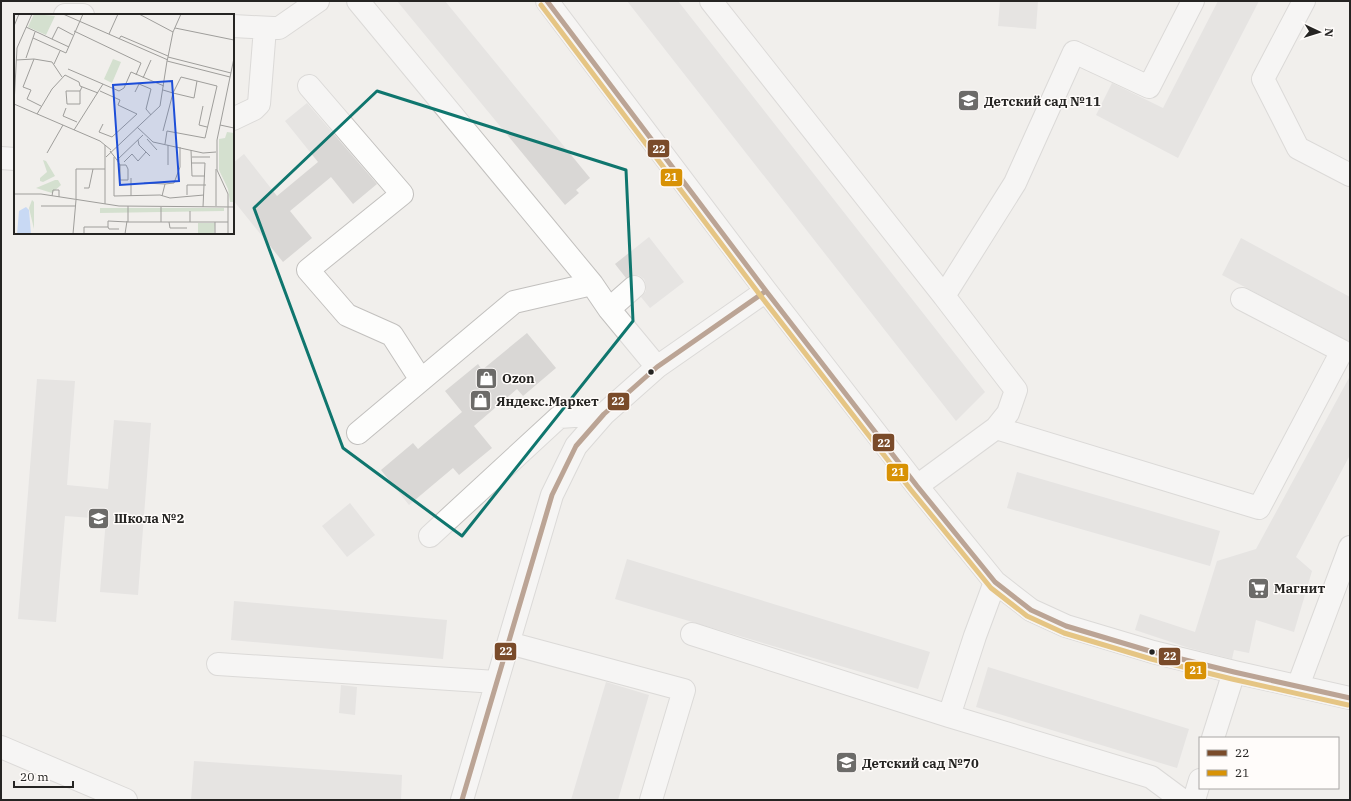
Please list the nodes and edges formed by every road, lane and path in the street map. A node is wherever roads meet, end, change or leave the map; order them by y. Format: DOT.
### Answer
graph roads {
  1 [pos="318,1"];
  2 [pos="358,1"];
  3 [pos="547,1"];
  4 [pos="711,1"];
  5 [pos="1193,1"];
  6 [pos="1304,1"];
  7 [pos="234,26"];
  8 [pos="265,28"];
  9 [pos="309,86"];
  10 [pos="234,119"];
  11 [pos="1,158"];
  12 [pos="14,159"];
  13 [pos="1350,175"];
  14 [pos="592,284"];
  15 [pos="634,287"];
  16 [pos="766,290"];
  17 [pos="944,296"];
  18 [pos="1242,299"];
  19 [pos="609,309"];
  20 [pos="657,367"];
  21 [pos="422,380"];
  22 [pos="604,414"];
  23 [pos="996,428"];
  24 [pos="358,433"];
  25 [pos="917,486"];
  26 [pos="430,536"];
  27 [pos="1350,547"];
  28 [pos="995,582"];
  29 [pos="692,634"];
  30 [pos="509,643"];
  31 [pos="218,664"];
  32 [pos="1234,672"];
  33 [pos="496,682"];
  34 [pos="1298,686"];
  35 [pos="1350,698"];
  36 [pos="949,716"];
  37 [pos="1213,737"];
  38 [pos="1,747"];
  39 [pos="1199,783"];
  40 [pos="126,800"];
  41 [pos="462,800"];
  42 [pos="651,800"];
  43 [pos="1182,800"];
  44 [pos="1194,800"];
  1 -- 8 [label="street"];
  2 -- 14 [label="street"];
  3 -- 16 [label="street"];
  4 -- 17 [label="street"];
  5 -- 17 [label="street"];
  6 -- 13 [label="street"];
  7 -- 8 [label="street"];
  8 -- 10 [label="street"];
  9 -- 21 [label="street"];
  11 -- 12 [label="street"];
  14 -- 19 [label="street"];
  14 -- 21 [label="street"];
  15 -- 19 [label="street"];
  16 -- 20 [label="street"];
  16 -- 25 [label="street"];
  17 -- 23 [label="street"];
  18 -- 23 [label="street"];
  19 -- 20 [label="street"];
  20 -- 22 [label="street"];
  21 -- 24 [label="street"];
  22 -- 26 [label="street"];
  22 -- 30 [label="street"];
  23 -- 25 [label="street"];
  25 -- 28 [label="street"];
  27 -- 34 [label="street"];
  28 -- 32 [label="street"];
  28 -- 36 [label="street"];
  29 -- 36 [label="street"];
  30 -- 33 [label="street"];
  30 -- 42 [label="street"];
  31 -- 33 [label="street"];
  32 -- 34 [label="street"];
  32 -- 37 [label="street"];
  33 -- 41 [label="street"];
  34 -- 35 [label="street"];
  36 -- 43 [label="street"];
  38 -- 40 [label="street"];
  39 -- 44 [label="street"];
}
